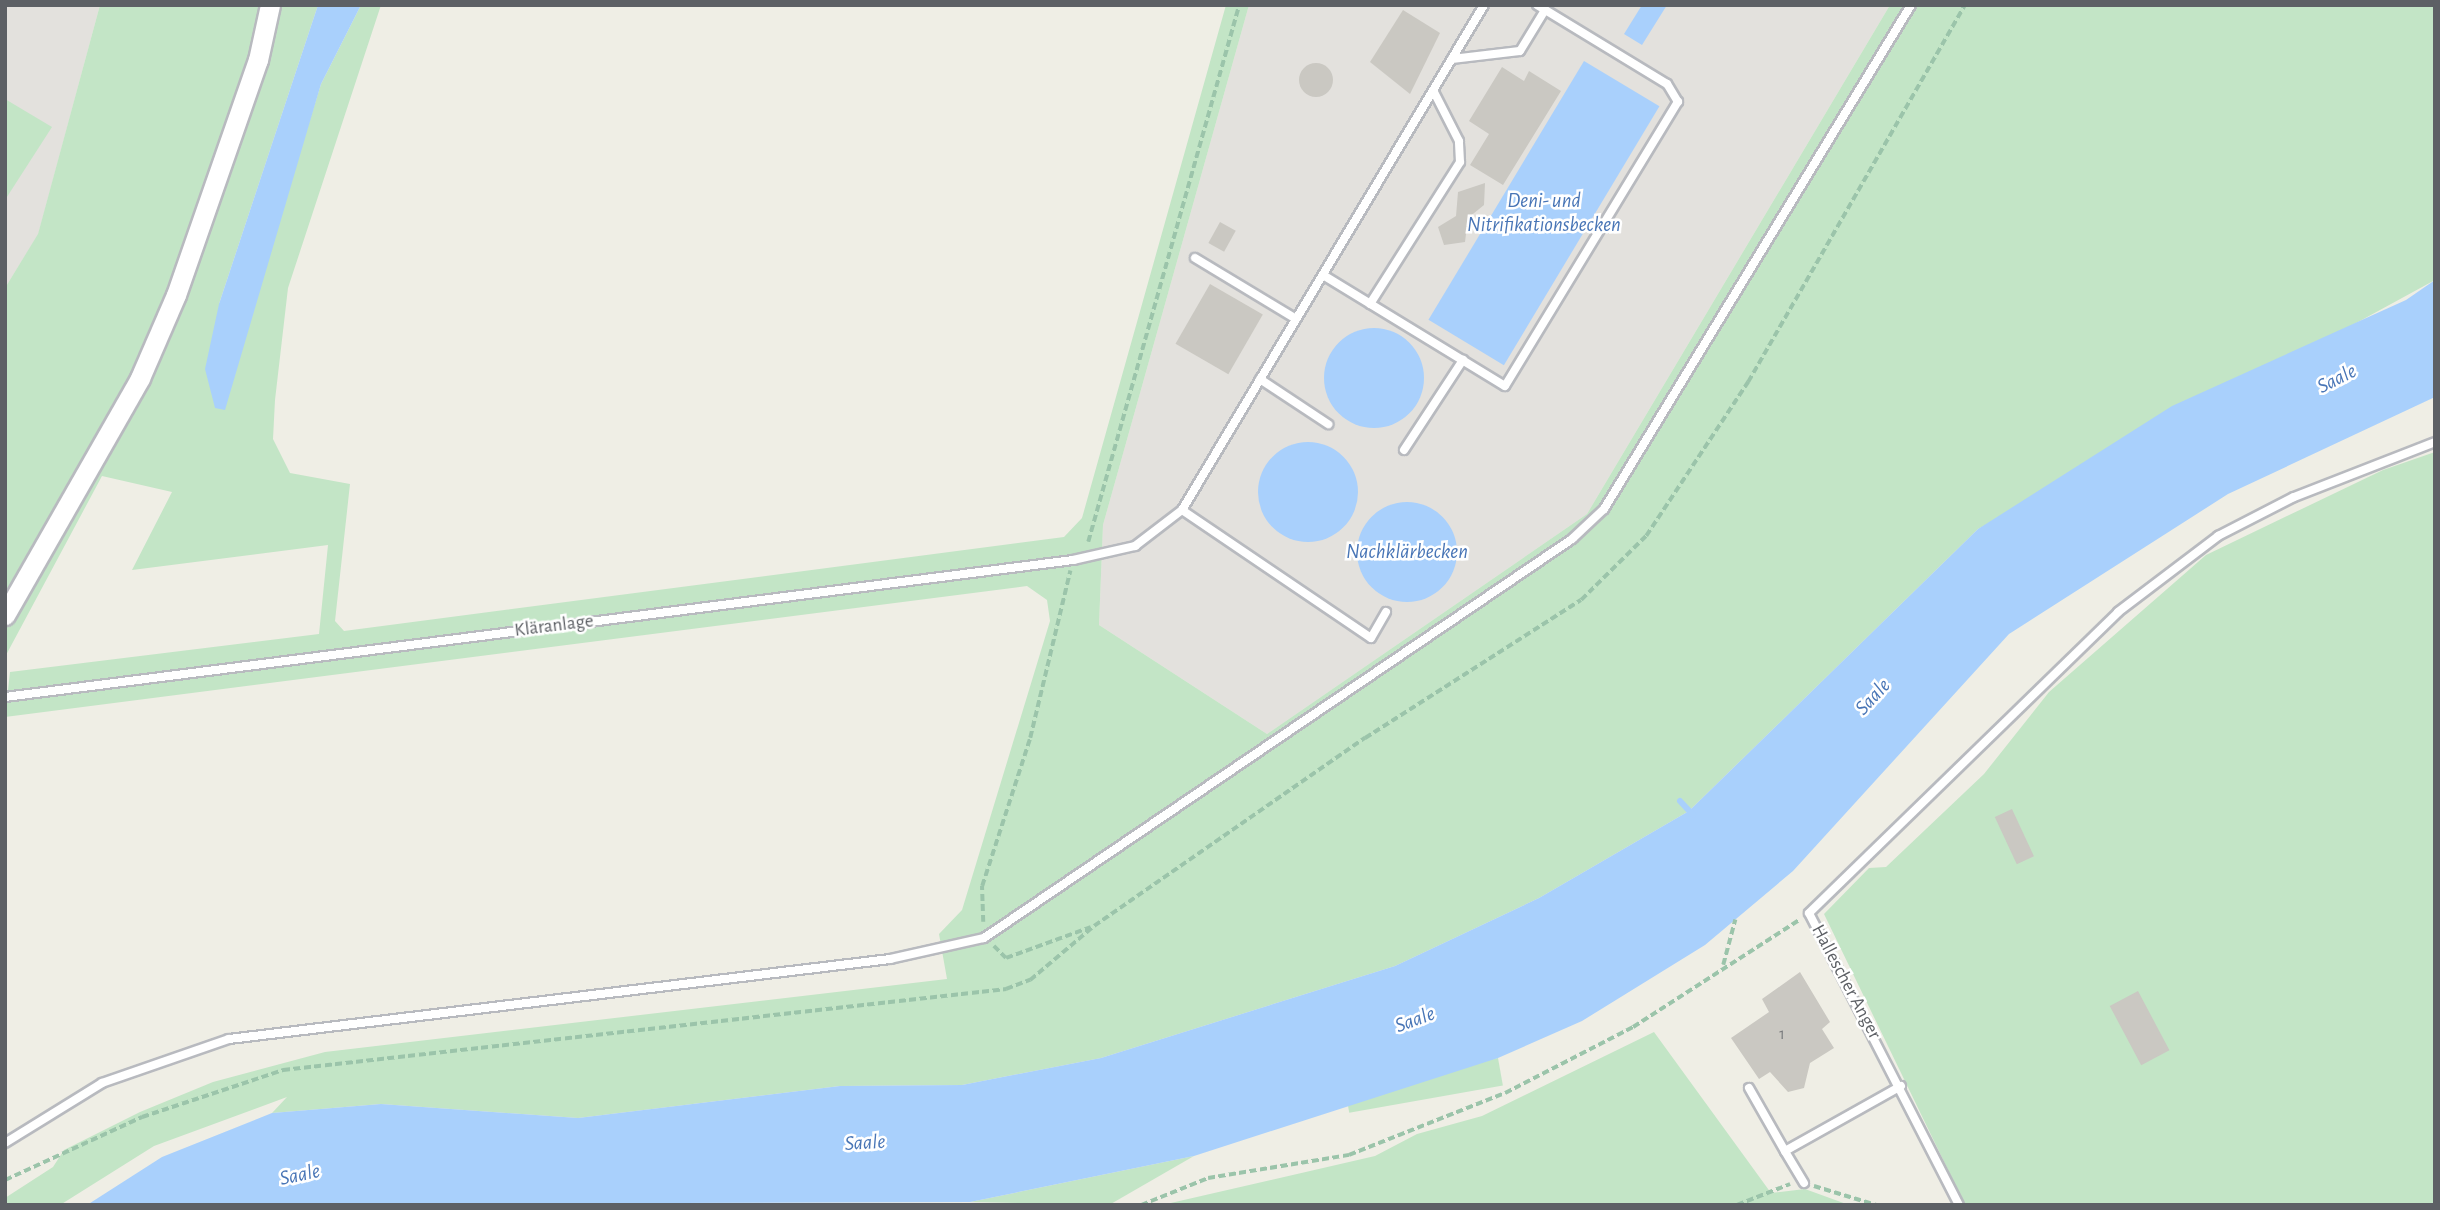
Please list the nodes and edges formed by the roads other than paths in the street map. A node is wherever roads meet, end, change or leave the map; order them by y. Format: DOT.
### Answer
graph roads {
  1 [pos="270,5"];
  2 [pos="1484,5"];
  3 [pos="1911,5"];
  4 [pos="1541,8"];
  5 [pos="1452,59"];
  6 [pos="1433,90"];
  7 [pos="1195,258"];
  8 [pos="1323,275"];
  9 [pos="1370,304"];
  10 [pos="1296,319"];
  11 [pos="1463,360"];
  12 [pos="1260,379"];
  13 [pos="1328,424"];
  14 [pos="2435,442"];
  15 [pos="1404,450"];
  16 [pos="1182,510"];
  17 [pos="1385,612"];
  18 [pos="5,615"];
  19 [pos="5,696"];
  20 [pos="1901,1086"];
  21 [pos="1749,1088"];
  22 [pos="5,1143"];
  23 [pos="1785,1150"];
  24 [pos="1804,1183"];
  25 [pos="1959,1205"];
  1 -- 18 [label="street"];
  2 -- 5 [label="lane"];
  3 -- 22 [label="lane"];
  4 -- 5 [label="lane"];
  4 -- 11 [label="lane"];
  5 -- 6 [label="lane"];
  6 -- 8 [label="lane"];
  6 -- 9 [label="lane"];
  7 -- 10 [label="lane"];
  8 -- 9 [label="lane"];
  8 -- 10 [label="lane"];
  9 -- 11 [label="lane"];
  10 -- 12 [label="lane"];
  11 -- 15 [label="lane"];
  12 -- 13 [label="lane"];
  12 -- 16 [label="lane"];
  14 -- 20 [label="lane, Hallescher Anger"];
  16 -- 17 [label="lane"];
  16 -- 19 [label="lane, Kläranlage"];
  20 -- 23 [label="lane"];
  20 -- 25 [label="lane, Hallescher Anger"];
  21 -- 23 [label="lane"];
  23 -- 24 [label="lane"];
}
